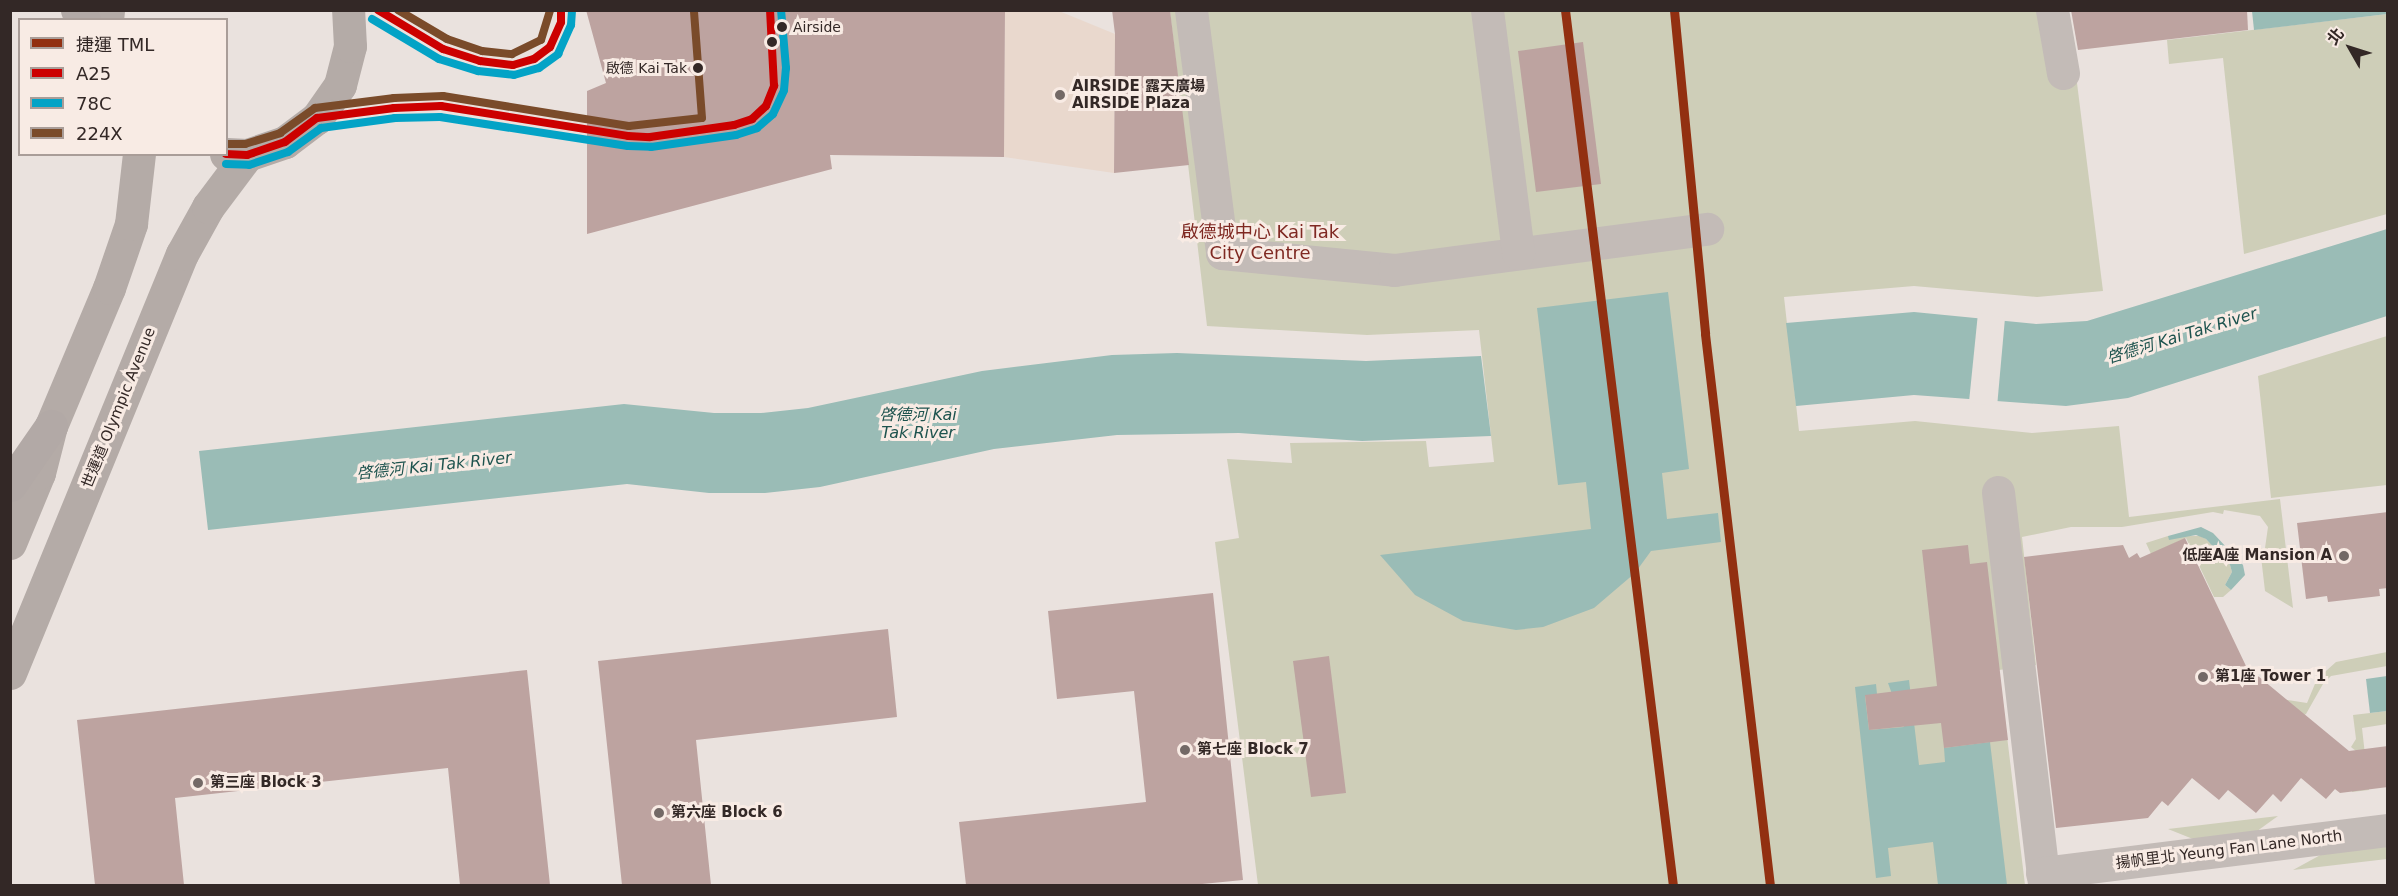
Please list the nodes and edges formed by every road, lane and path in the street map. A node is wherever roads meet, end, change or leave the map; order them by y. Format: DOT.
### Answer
graph roads {
  1 [pos="348,10"];
  2 [pos="1191,10"];
  3 [pos="1487,10"];
  4 [pos="2052,10"];
  5 [pos="2063,73"];
  6 [pos="237,155"];
  7 [pos="139,156"];
  8 [pos="1707,229"];
  9 [pos="1518,253"];
  10 [pos="51,426"];
  11 [pos="10,485"];
  12 [pos="1998,492"];
  13 [pos="10,543"];
  14 [pos="10,673"];
  15 [pos="2388,830"];
  16 [pos="2052,876"];
  1 -- 6 [label="main road"];
  2 -- 9 [label="street"];
  3 -- 9 [label="street"];
  4 -- 5 [label="street"];
  6 -- 14 [label="main road, 世運道 Olympic Avenue"];
  7 -- 10 [label="main road"];
  8 -- 9 [label="street"];
  10 -- 11 [label="main road"];
  10 -- 13 [label="main road"];
  12 -- 16 [label="street"];
  15 -- 16 [label="street, 揚帆里北 Yeung Fan Lane North"];
}
